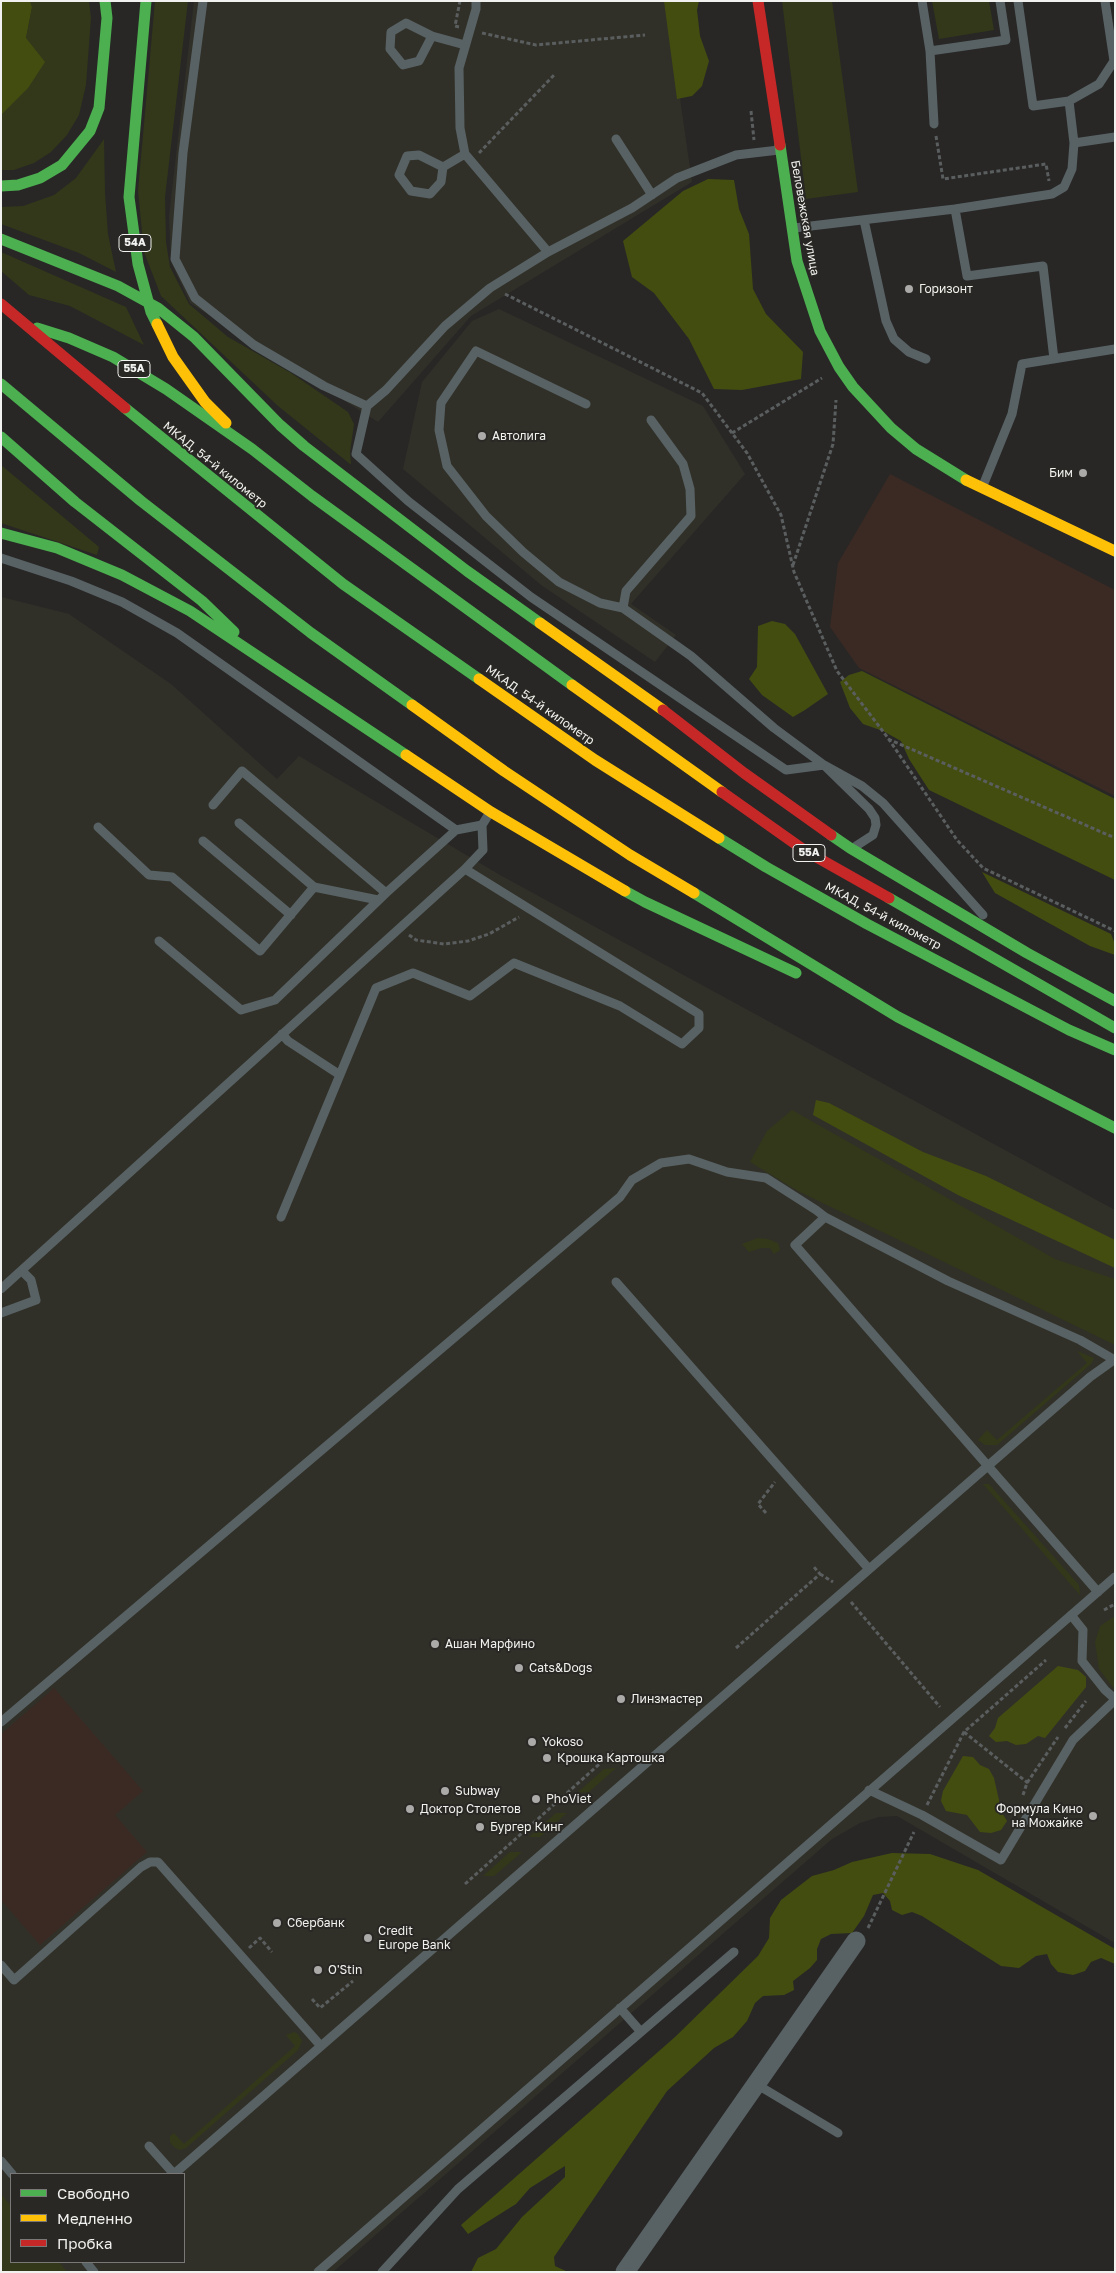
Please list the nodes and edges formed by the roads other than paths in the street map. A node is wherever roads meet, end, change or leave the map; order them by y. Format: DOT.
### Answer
graph roads {
  1 [pos="105,1"];
  2 [pos="146,1"];
  3 [pos="203,1"];
  4 [pos="476,1"];
  5 [pos="758,1"];
  6 [pos="922,1"];
  7 [pos="1000,1"];
  8 [pos="1018,1"];
  9 [pos="1105,1"];
  10 [pos="432,36"];
  11 [pos="465,45"];
  12 [pos="930,51"];
  13 [pos="1069,101"];
  14 [pos="934,124"];
  15 [pos="1115,137"];
  16 [pos="616,139"];
  17 [pos="1074,143"];
  18 [pos="779,150"];
  19 [pos="468,157"];
  20 [pos="443,166"];
  21 [pos="1,186"];
  22 [pos="652,195"];
  23 [pos="955,209"];
  24 [pos="864,220"];
  25 [pos="791,228"];
  26 [pos="1,238"];
  27 [pos="548,252"];
  28 [pos="1,304"];
  29 [pos="1,319"];
  30 [pos="1115,350"];
  31 [pos="926,359"];
  32 [pos="1054,359"];
  33 [pos="1,384"];
  34 [pos="586,404"];
  35 [pos="368,406"];
  36 [pos="652,420"];
  37 [pos="1,437"];
  38 [pos="252,449"];
  39 [pos="982,489"];
  40 [pos="1,533"];
  41 [pos="1115,551"];
  42 [pos="1,558"];
  43 [pos="623,608"];
  44 [pos="267,662"];
  45 [pos="824,765"];
  46 [pos="213,805"];
  47 [pos="491,812"];
  48 [pos="239,824"];
  49 [pos="482,825"];
  50 [pos="98,827"];
  51 [pos="456,830"];
  52 [pos="203,840"];
  53 [pos="850,848"];
  54 [pos="465,869"];
  55 [pos="314,886"];
  56 [pos="386,893"];
  57 [pos="378,900"];
  58 [pos="291,915"];
  59 [pos="159,941"];
  60 [pos="1027,953"];
  61 [pos="1115,1002"];
  62 [pos="898,1017"];
  63 [pos="1115,1028"];
  64 [pos="282,1034"];
  65 [pos="1115,1050"];
  66 [pos="340,1075"];
  67 [pos="1115,1128"];
  68 [pos="281,1217"];
  69 [pos="825,1218"];
  70 [pos="22,1271"];
  71 [pos="616,1282"];
  72 [pos="1,1289"];
  73 [pos="1,1313"];
  74 [pos="1114,1360"];
  75 [pos="988,1466"];
  76 [pos="869,1569"];
  77 [pos="1115,1577"];
  78 [pos="1098,1592"];
  79 [pos="1071,1615"];
  80 [pos="1115,1699"];
  81 [pos="1,1722"];
  82 [pos="869,1790"];
  83 [pos="856,1941"];
  84 [pos="734,1952"];
  85 [pos="1,1965"];
  86 [pos="620,2008"];
  87 [pos="641,2032"];
  88 [pos="320,2045"];
  89 [pos="756,2084"];
  90 [pos="838,2133"];
  91 [pos="149,2146"];
  92 [pos="1,2162"];
  93 [pos="11,2173"];
  94 [pos="173,2173"];
  95 [pos="175,2173"];
  96 [pos="318,2272"];
  97 [pos="382,2272"];
  98 [pos="625,2272"];
  1 -- 21 [label="main road"];
  2 -- 38 [label="main road, 54А"];
  3 -- 35 [label="lane"];
  4 -- 11 [label="lane"];
  5 -- 18 [label="main road, Беловежская улица"];
  6 -- 12 [label="lane"];
  7 -- 12 [label="lane"];
  8 -- 13 [label="lane"];
  9 -- 13 [label="lane"];
  10 -- 10 [label="lane"];
  10 -- 11 [label="lane"];
  11 -- 19 [label="lane"];
  12 -- 14 [label="lane"];
  13 -- 17 [label="lane"];
  15 -- 17 [label="lane"];
  16 -- 22 [label="lane"];
  17 -- 23 [label="lane"];
  18 -- 22 [label="lane"];
  18 -- 25 [label="main road, Беловежская улица"];
  19 -- 20 [label="lane"];
  19 -- 27 [label="lane"];
  20 -- 20 [label="lane"];
  22 -- 27 [label="lane"];
  23 -- 24 [label="lane"];
  23 -- 32 [label="lane"];
  24 -- 25 [label="lane"];
  24 -- 31 [label="lane"];
  25 -- 39 [label="main road, Беловежская улица"];
  26 -- 53 [label="main road"];
  27 -- 35 [label="lane"];
  28 -- 65 [label="main road, МКАД, 54-й километр"];
  29 -- 38 [label="main road, 55А"];
  30 -- 32 [label="lane"];
  32 -- 39 [label="lane"];
  33 -- 62 [label="main road"];
  34 -- 43 [label="lane"];
  35 -- 45 [label="lane"];
  36 -- 43 [label="lane"];
  37 -- 44 [label="main road"];
  38 -- 63 [label="main road, 55А"];
  39 -- 41 [label="main road, Беловежская улица"];
  40 -- 44 [label="main road"];
  42 -- 51 [label="lane"];
  43 -- 45 [label="lane"];
  44 -- 47 [label="main road"];
  45 -- 53 [label="lane"];
  45 -- 60 [label="lane"];
  46 -- 56 [label="lane"];
  47 -- 49 [label="lane"];
  47 -- 62 [label="main road"];
  48 -- 55 [label="lane"];
  49 -- 51 [label="lane"];
  49 -- 54 [label="lane"];
  50 -- 58 [label="lane"];
  51 -- 56 [label="lane"];
  52 -- 58 [label="lane"];
  53 -- 60 [label="main road"];
  54 -- 64 [label="lane"];
  54 -- 66 [label="lane"];
  55 -- 57 [label="lane"];
  55 -- 58 [label="lane"];
  56 -- 57 [label="lane"];
  57 -- 59 [label="lane"];
  60 -- 61 [label="main road"];
  62 -- 67 [label="main road"];
  64 -- 66 [label="lane"];
  64 -- 70 [label="lane"];
  66 -- 68 [label="lane"];
  69 -- 74 [label="lane"];
  69 -- 75 [label="lane"];
  69 -- 81 [label="lane"];
  70 -- 72 [label="lane"];
  70 -- 73 [label="lane"];
  71 -- 76 [label="lane"];
  74 -- 75 [label="lane"];
  75 -- 76 [label="lane"];
  75 -- 78 [label="lane"];
  76 -- 88 [label="lane"];
  77 -- 78 [label="lane"];
  78 -- 79 [label="lane"];
  79 -- 80 [label="lane"];
  79 -- 82 [label="lane"];
  80 -- 82 [label="lane"];
  82 -- 86 [label="lane"];
  83 -- 89 [label="street"];
  84 -- 87 [label="lane"];
  85 -- 88 [label="lane"];
  86 -- 87 [label="lane"];
  86 -- 96 [label="lane"];
  87 -- 97 [label="lane"];
  88 -- 95 [label="lane"];
  89 -- 90 [label="lane"];
  89 -- 98 [label="street"];
  91 -- 94 [label="lane"];
  92 -- 93 [label="lane"];
}
